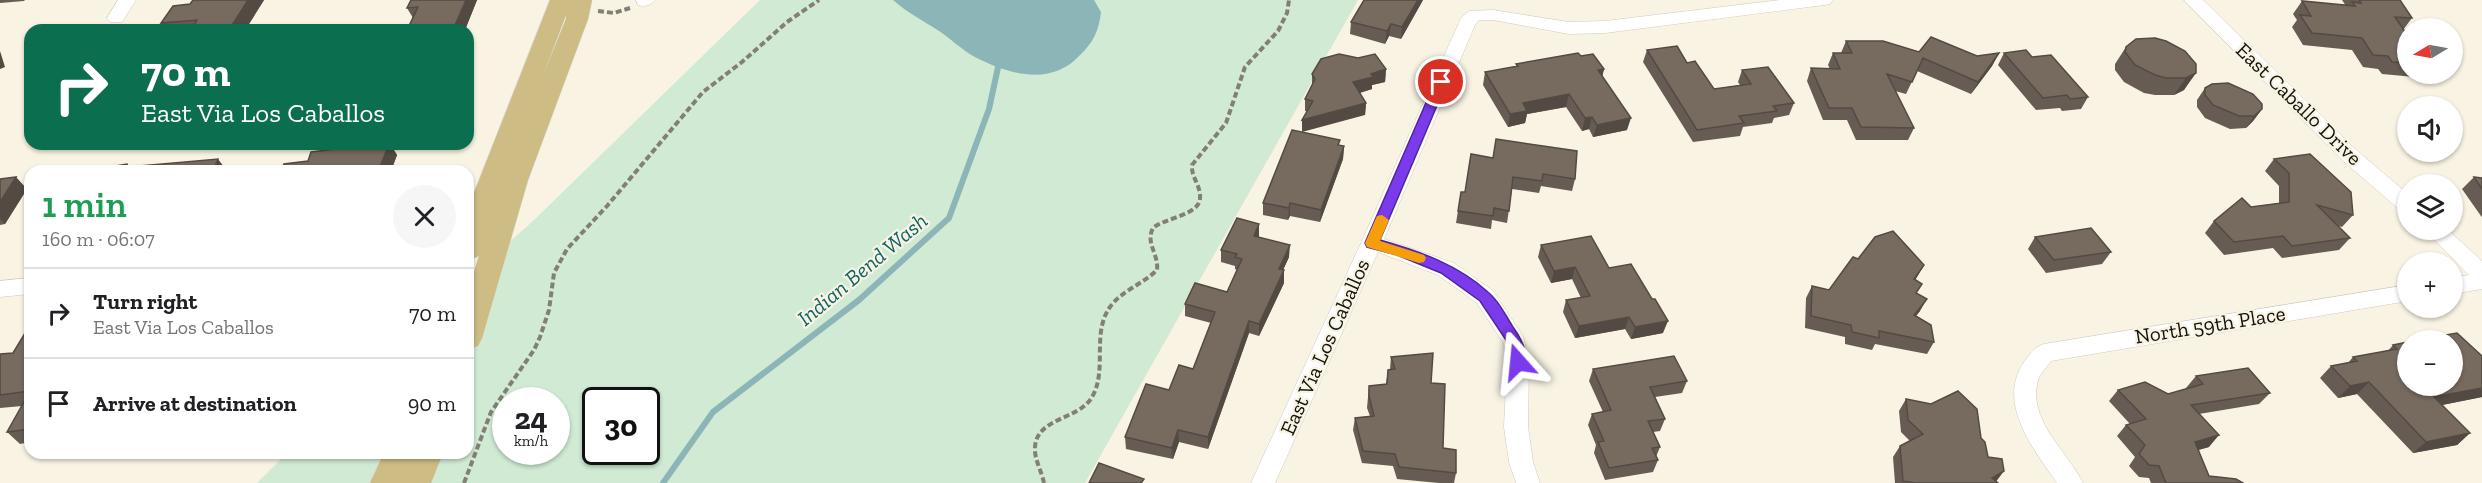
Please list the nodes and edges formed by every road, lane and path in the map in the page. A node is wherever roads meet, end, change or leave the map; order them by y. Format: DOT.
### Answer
graph roads {
  1 [pos="127,0"];
  2 [pos="645,0"];
  3 [pos="819,0"];
  4 [pos="1289,0"];
  5 [pos="1824,0"];
  6 [pos="2193,0"];
  7 [pos="1789,2"];
  8 [pos="573,10"];
  9 [pos="116,18"];
  10 [pos="2397,196"];
  11 [pos="474,229"];
  12 [pos="500,231"];
  13 [pos="474,239"];
  14 [pos="2446,240"];
  15 [pos="1372,243"];
  16 [pos="2482,274"];
  17 [pos="2482,281"];
  18 [pos="2463,284"];
  19 [pos="24,287"];
  20 [pos="0,289"];
  21 [pos="2397,295"];
  22 [pos="474,318"];
  23 [pos="474,458"];
  24 [pos="396,459"];
  25 [pos="425,459"];
  26 [pos="474,459"];
  27 [pos="386,483"];
  28 [pos="415,483"];
  29 [pos="465,483"];
  30 [pos="1044,483"];
  31 [pos="1263,483"];
  32 [pos="1528,483"];
  33 [pos="2070,483"];
  1 -- 9 [label="street"];
  2 -- 8 [label="path"];
  3 -- 23 [label="path"];
  4 -- 30 [label="path"];
  5 -- 7 [label="street"];
  6 -- 10 [label="street, East Caballo Drive"];
  7 -- 15 [label="street, East Via Los Caballos"];
  8 -- 11 [label="main road"];
  8 -- 12 [label="main road"];
  12 -- 13 [label="street"];
  12 -- 22 [label="main road"];
  14 -- 16 [label="street"];
  15 -- 31 [label="street, East Via Los Caballos"];
  15 -- 32 [label="street"];
  17 -- 18 [label="street"];
  19 -- 20 [label="street"];
  21 -- 33 [label="street, North 59th Place"];
  24 -- 27 [label="main road"];
  25 -- 28 [label="main road"];
  26 -- 29 [label="path"];
}
